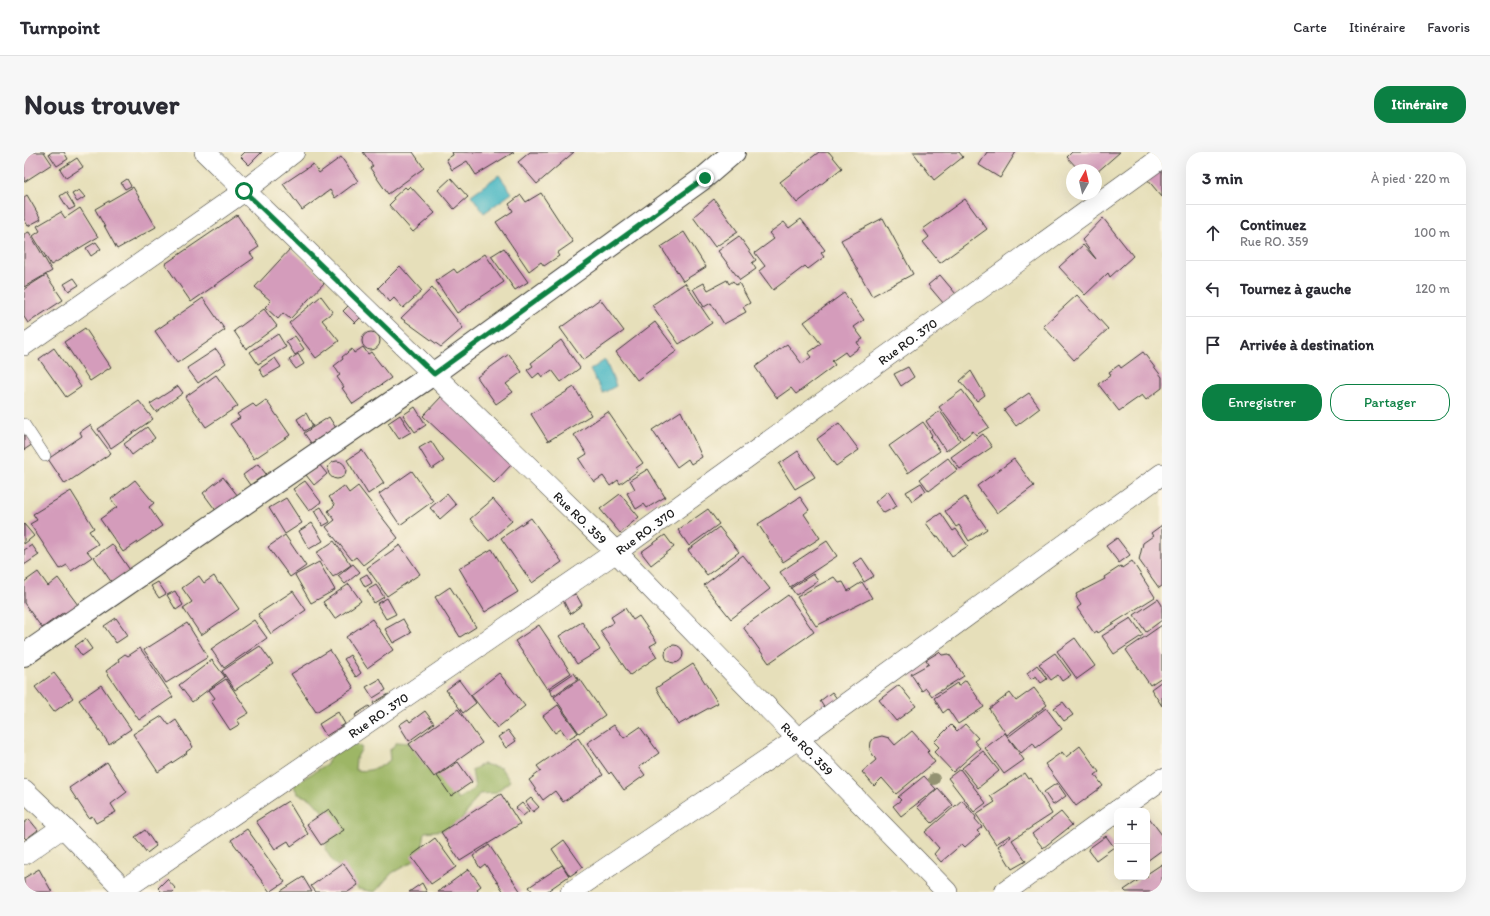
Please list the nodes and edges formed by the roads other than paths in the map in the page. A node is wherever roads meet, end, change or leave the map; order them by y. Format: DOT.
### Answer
graph roads {
  1 [pos="205,152"];
  2 [pos="294,152"];
  3 [pos="734,152"];
  4 [pos="1161,158"];
  5 [pos="244,191"];
  6 [pos="24,345"];
  7 [pos="434,374"];
  8 [pos="24,424"];
  9 [pos="45,456"];
  10 [pos="1162,474"];
  11 [pos="616,552"];
  12 [pos="24,655"];
  13 [pos="799,738"];
  14 [pos="1162,779"];
  15 [pos="24,790"];
  16 [pos="1121,808"];
  17 [pos="1114,813"];
  18 [pos="63,828"];
  19 [pos="24,854"];
  20 [pos="123,891"];
  21 [pos="571,892"];
  22 [pos="947,892"];
  23 [pos="1005,892"];
  1 -- 5 [label="street, Rue RO. 359"];
  2 -- 5 [label="street"];
  3 -- 7 [label="street"];
  4 -- 11 [label="street, Rue RO. 370"];
  5 -- 6 [label="street"];
  5 -- 7 [label="street, Rue RO. 359"];
  7 -- 11 [label="street, Rue RO. 359"];
  7 -- 12 [label="street"];
  8 -- 9 [label="lane"];
  10 -- 13 [label="street"];
  11 -- 13 [label="street, Rue RO. 359"];
  11 -- 20 [label="street, Rue RO. 370"];
  13 -- 21 [label="street"];
  13 -- 22 [label="street, Rue RO. 359"];
  14 -- 16 [label="street"];
  15 -- 18 [label="street"];
  17 -- 23 [label="street"];
  18 -- 19 [label="street"];
  18 -- 20 [label="street"];
}
